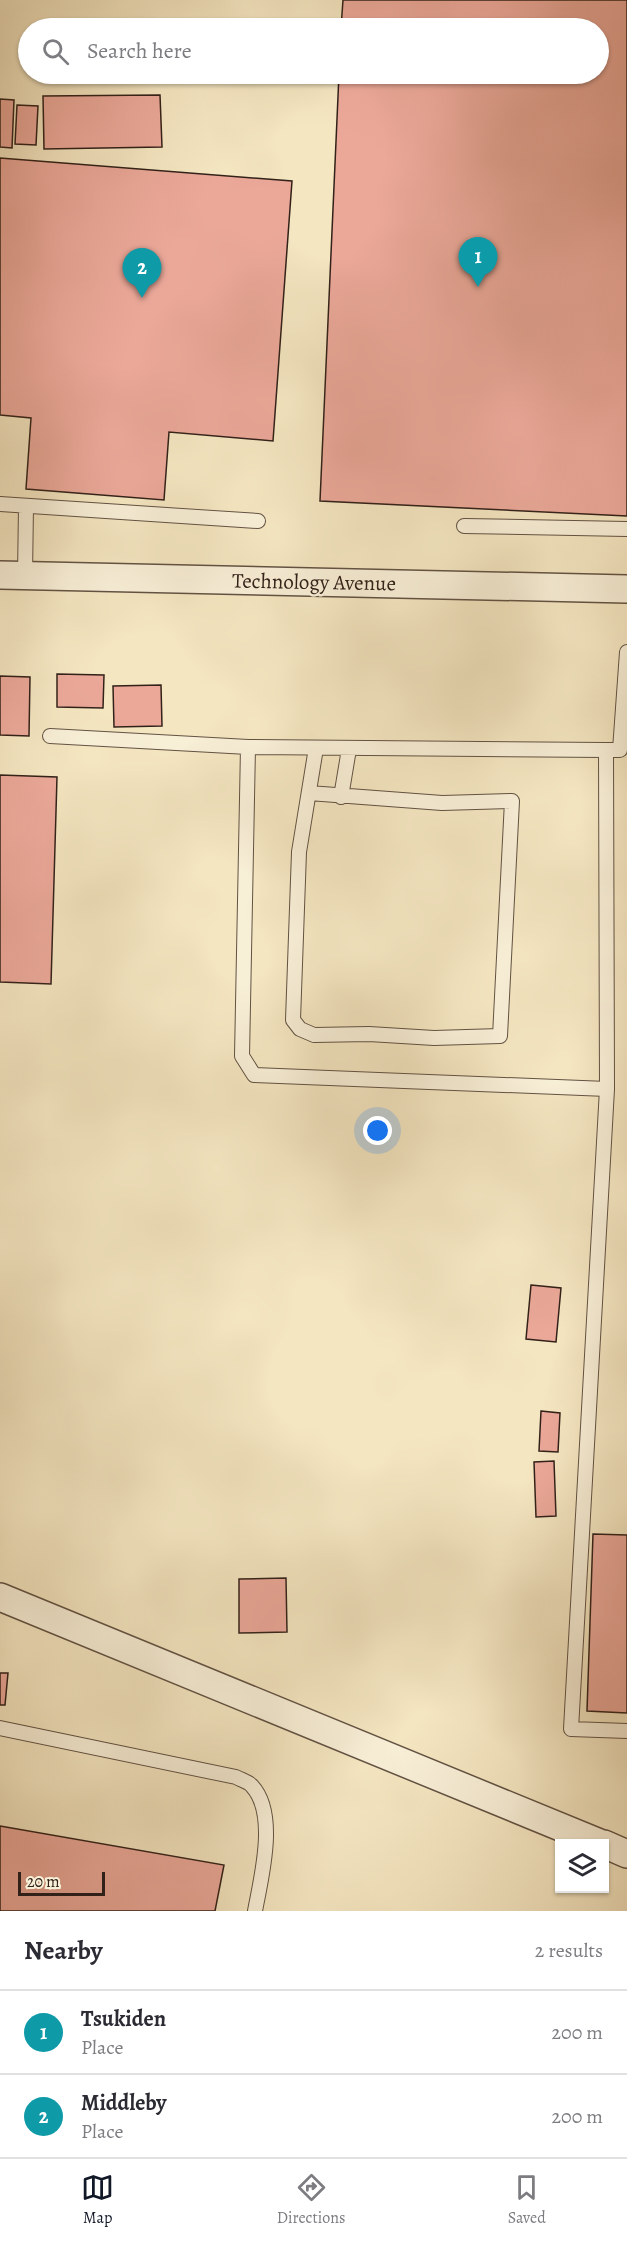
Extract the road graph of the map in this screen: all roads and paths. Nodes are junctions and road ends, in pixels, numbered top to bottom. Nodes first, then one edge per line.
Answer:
1 (0, 504) edge
2 (26, 506) junction
3 (258, 521) dead end
4 (464, 526) dead end
5 (627, 529) edge
6 (12, 575) edge
7 (627, 589) edge
8 (627, 652) edge
9 (50, 736) dead end
10 (248, 747) junction
11 (316, 748) junction
12 (349, 749) junction
13 (617, 750) edge
14 (309, 793) junction
15 (341, 797) junction
16 (607, 1089) junction
17 (0, 1597) edge
18 (0, 1728) edge
19 (627, 1731) edge
20 (591, 1839) edge
21 (609, 1846) edge
22 (627, 1854) edge
23 (255, 1911) edge

1 - 2 lane
2 - 3 lane
2 - 6 lane
4 - 5 lane
6 - 7 street, Technology Avenue
8 - 13 lane
9 - 10 lane
10 - 11 lane
10 - 16 lane
11 - 12 lane
11 - 14 lane
12 - 13 lane
12 - 15 lane
13 - 16 lane
14 - 15 lane
14 - 15 lane
16 - 19 lane
17 - 20 street
18 - 23 lane
21 - 22 street

